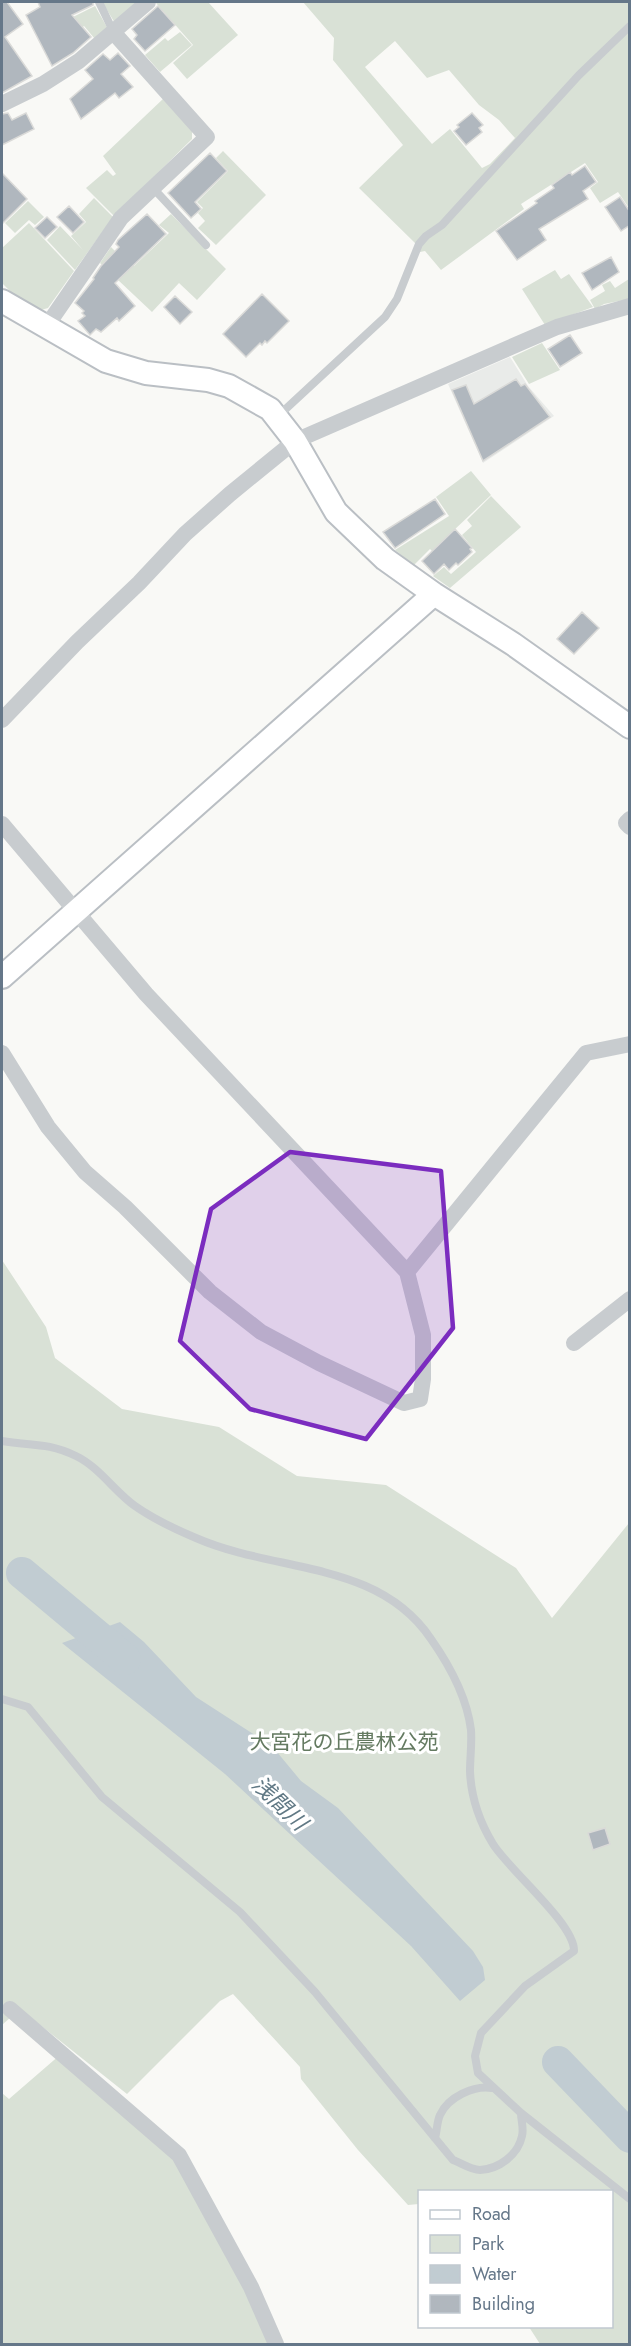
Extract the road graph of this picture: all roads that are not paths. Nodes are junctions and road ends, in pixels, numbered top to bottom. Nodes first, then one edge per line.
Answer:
1 (99, 2) edge
2 (148, 2) edge
3 (630, 26) edge
4 (114, 33) junction
5 (2, 104) edge
6 (153, 188) junction
7 (206, 245) dead end
8 (2, 301) edge
9 (630, 306) edge
10 (46, 327) junction
11 (277, 417) junction
12 (296, 441) junction
13 (434, 594) junction
14 (2, 720) edge
15 (630, 727) edge
16 (630, 819) edge
17 (2, 824) edge
18 (630, 827) edge
19 (75, 912) junction
20 (2, 977) edge
21 (630, 1044) edge
22 (2, 1053) edge
23 (407, 1272) junction
24 (630, 1299) edge
25 (574, 1343) dead end
26 (2, 1441) edge
27 (2, 1699) edge
28 (10, 2009) dead end
29 (494, 2089) junction
30 (521, 2113) junction
31 (435, 2138) junction
32 (630, 2199) edge
33 (276, 2344) edge

1 - 4 lane
2 - 4 street
3 - 11 lane
4 - 5 street
4 - 6 street
6 - 7 lane
6 - 10 street
8 - 10 street
9 - 12 street
10 - 11 street
11 - 12 street
12 - 13 street
12 - 14 street
13 - 15 street
13 - 19 street
16 - 18 street
17 - 19 street
19 - 20 street
19 - 23 street
21 - 23 street
22 - 23 street
24 - 25 street
26 - 29 lane
27 - 31 lane
28 - 33 street
29 - 30 lane
29 - 31 lane
30 - 31 lane
30 - 32 lane

